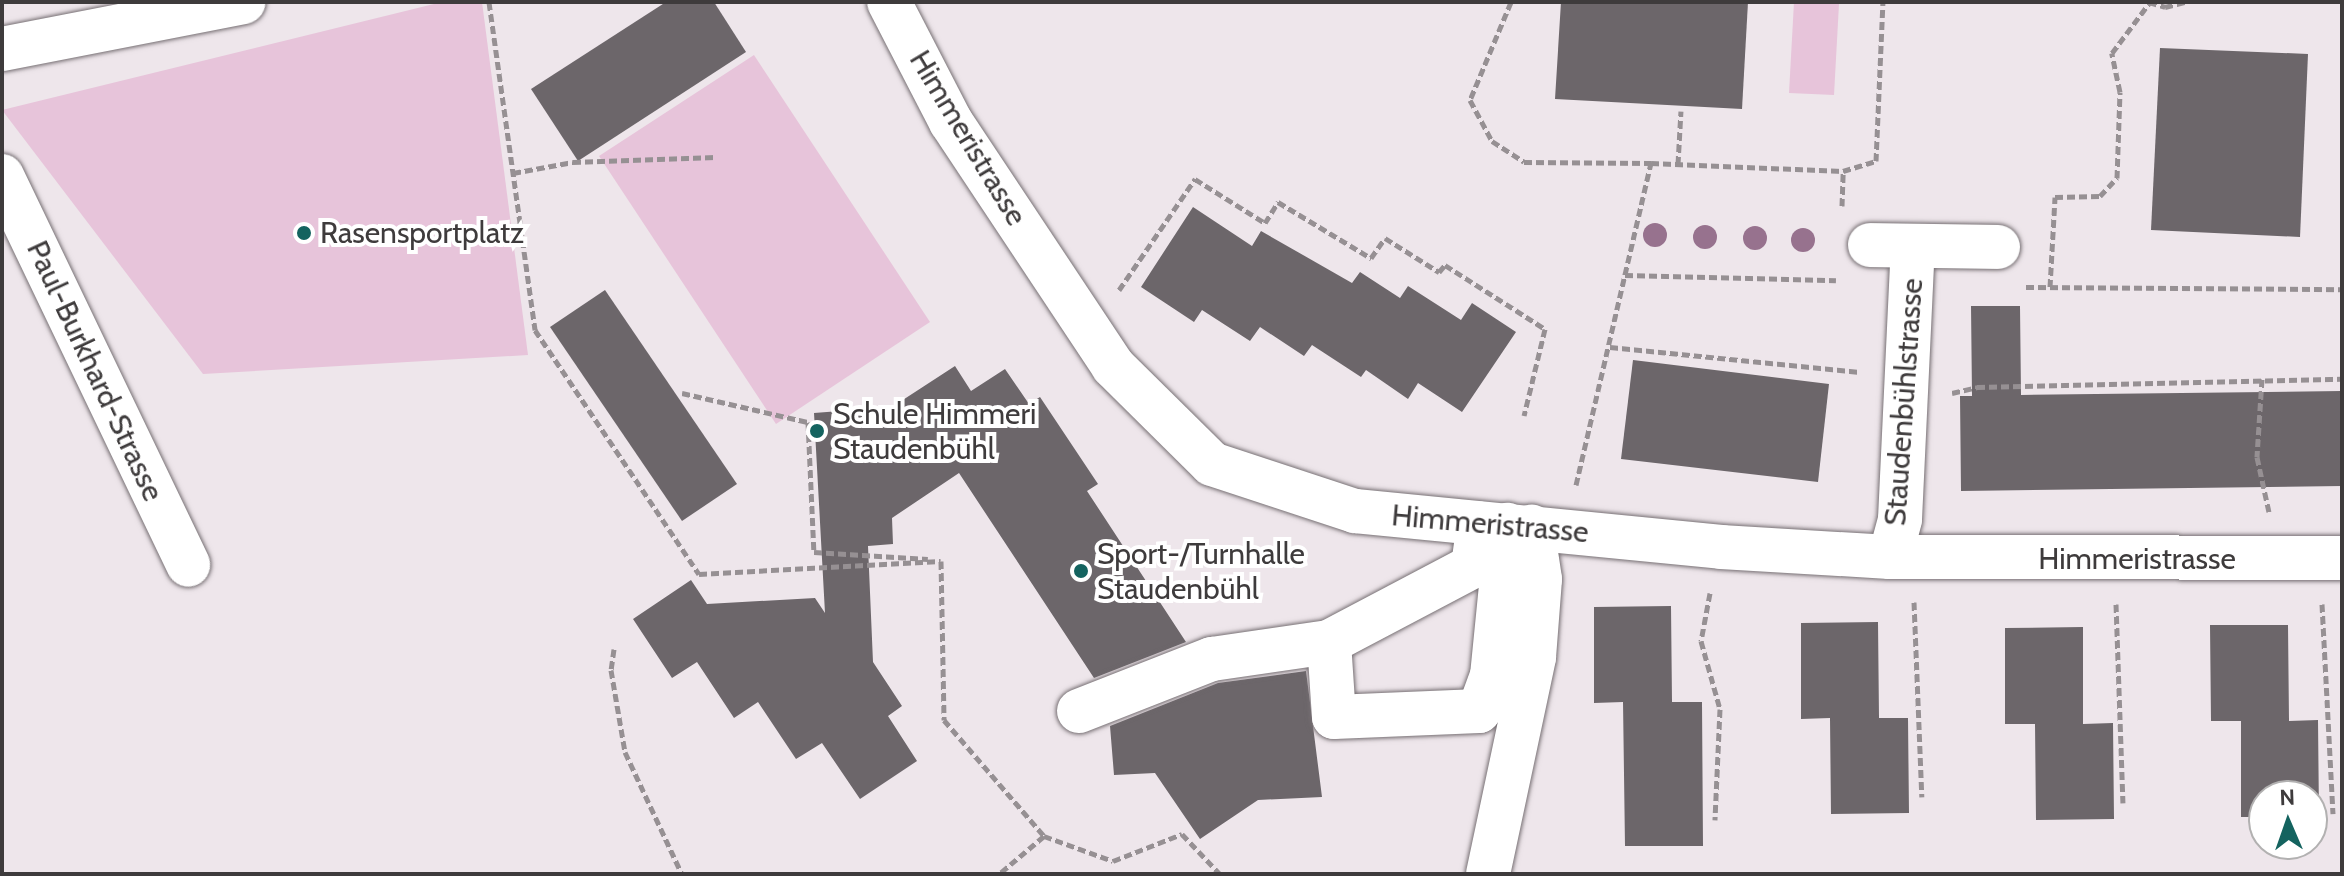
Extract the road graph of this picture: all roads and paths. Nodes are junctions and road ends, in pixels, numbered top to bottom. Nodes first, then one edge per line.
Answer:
1 (243, 2) edge
2 (489, 2) edge
3 (889, 2) edge
4 (1511, 2) edge
5 (1883, 2) edge
6 (2150, 2) edge
7 (2185, 2) edge
8 (2, 49) edge
9 (1681, 111) dead end
10 (716, 157) dead end
11 (1651, 163) junction
12 (1678, 164) junction
13 (513, 173) junction
14 (2, 176) edge
15 (1870, 245) dead end
16 (1913, 246) junction
17 (1998, 247) dead end
18 (1625, 275) junction
19 (1838, 280) dead end
20 (2025, 287) dead end
21 (2050, 287) junction
22 (2342, 289) edge
23 (1114, 297) dead end
24 (1610, 347) junction
25 (1866, 373) dead end
26 (2262, 379) junction
27 (2342, 379) edge
28 (682, 393) dead end
29 (1945, 396) dead end
30 (1524, 416) dead end
31 (1573, 494) dead end
32 (2271, 519) dead end
33 (1506, 525) junction
34 (941, 561) junction
35 (188, 565) dead end
36 (2333, 573) edge
37 (1902, 574) junction
38 (1714, 577) dead end
39 (2116, 592) dead end
40 (1329, 642) junction
41 (614, 649) dead end
42 (1079, 711) dead end
43 (1922, 797) dead end
44 (2123, 803) dead end
45 (2333, 814) dead end
46 (1715, 820) dead end
47 (1044, 836) junction
48 (682, 874) edge
49 (999, 874) edge
50 (1220, 874) edge
51 (1488, 874) edge

1 - 8 street
2 - 13 path
3 - 33 street, Himmeristrasse
4 - 11 path
5 - 12 path
6 - 7 path
6 - 21 path
9 - 12 path
10 - 13 path
11 - 12 path
11 - 18 path
13 - 34 path
14 - 35 street, Paul-Burkhard-Strasse
15 - 16 street, Staudenbühlstrasse
16 - 17 street, Staudenbühlstrasse
16 - 37 street, Staudenbühlstrasse
18 - 19 path
18 - 24 path
20 - 21 path
21 - 22 path
23 - 30 path
24 - 25 path
24 - 31 path
26 - 27 path
26 - 29 path
26 - 32 path
28 - 34 path
33 - 37 street, Himmeristrasse
33 - 40 street
33 - 40 street
33 - 51 street
34 - 47 path
36 - 37 street, Himmeristrasse
36 - 45 path
37 - 43 path
38 - 46 path
39 - 44 path
40 - 42 street
41 - 48 path
47 - 49 path
47 - 50 path

